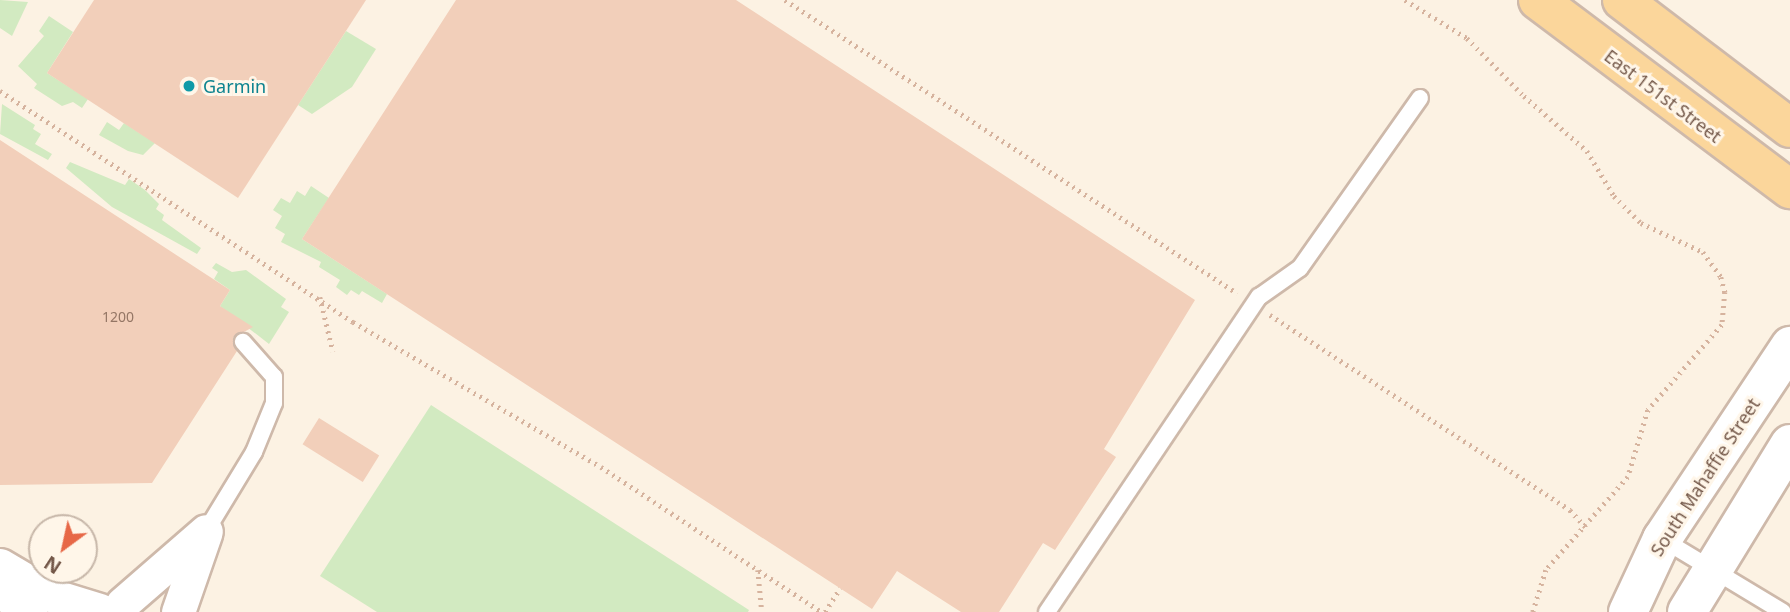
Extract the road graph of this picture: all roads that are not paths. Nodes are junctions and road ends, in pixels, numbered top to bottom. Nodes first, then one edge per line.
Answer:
1 (1538, 0) edge
2 (1622, 0) edge
3 (1420, 98) dead end
4 (1790, 128) edge
5 (1790, 189) edge
6 (243, 342) dead end
7 (1790, 346) edge
8 (1790, 444) edge
9 (205, 531) junction
10 (1662, 539) junction
11 (0, 565) edge
12 (1712, 566) junction
13 (0, 591) edge
14 (118, 610) edge
15 (30, 612) edge
16 (178, 612) edge
17 (1047, 612) edge
18 (1628, 612) edge
19 (1687, 612) edge
20 (1783, 612) edge

1 - 5 main road, East 151st Street
2 - 4 main road
3 - 17 lane
6 - 9 lane
7 - 10 street, South Mahaffie Street
8 - 12 street
9 - 14 street
9 - 16 street
10 - 12 lane
10 - 18 street, South Mahaffie Street
11 - 14 street
12 - 19 street
12 - 20 lane
13 - 15 street

